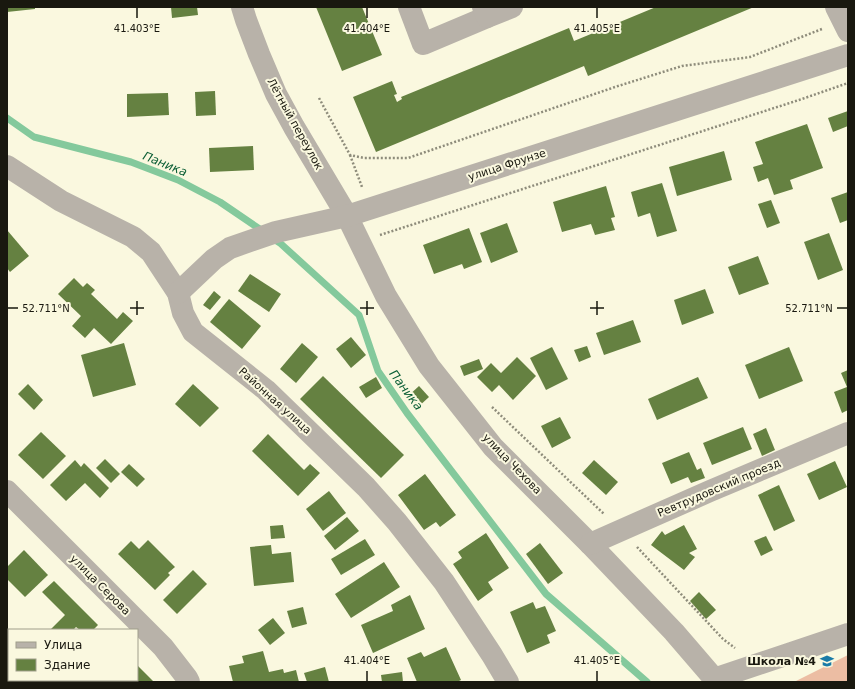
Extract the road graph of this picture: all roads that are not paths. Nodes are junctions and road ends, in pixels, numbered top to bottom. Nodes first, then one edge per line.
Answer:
1 (242, 7) edge
2 (409, 7) edge
3 (512, 7) edge
4 (485, 12) edge
5 (848, 55) edge
6 (7, 166) edge
7 (356, 213) junction
8 (178, 293) junction
9 (848, 433) edge
10 (7, 491) edge
11 (590, 544) junction
12 (138, 627) edge
13 (848, 634) edge
14 (716, 681) edge
15 (189, 682) edge
16 (508, 682) edge

1 - 7 street, Лётный переулок
2 - 4 street
3 - 4 street
5 - 7 street, улица Фрунзе
6 - 8 street, Районная улица
7 - 8 street, улица Фрунзе
7 - 11 street, улица Чехова
8 - 16 street, Районная улица
9 - 11 street, Ревтрудовский проезд
10 - 12 street, улица Серова
11 - 14 street, улица Чехова
12 - 15 street, улица Серова
13 - 14 street

